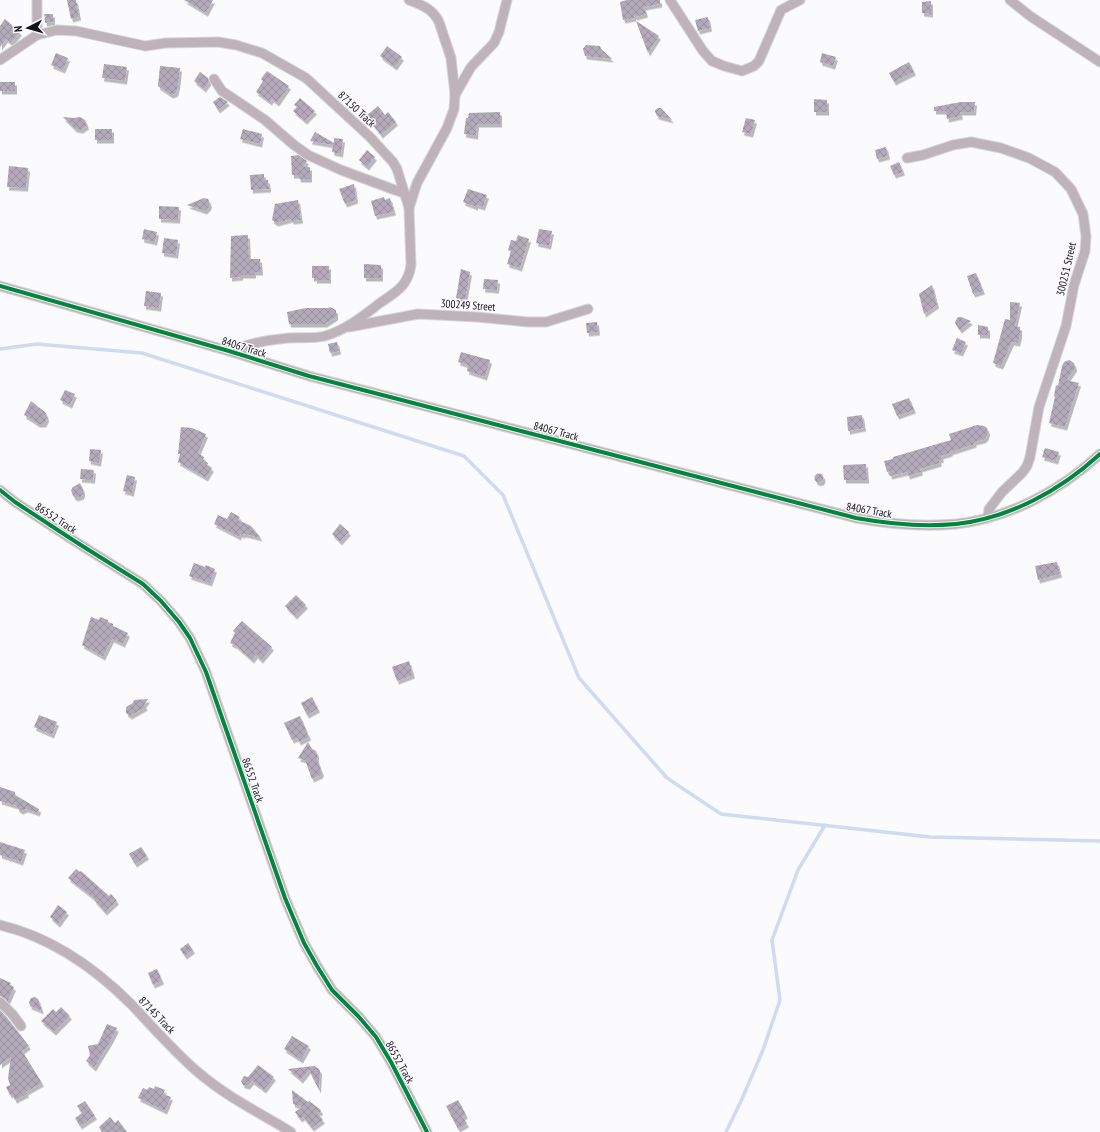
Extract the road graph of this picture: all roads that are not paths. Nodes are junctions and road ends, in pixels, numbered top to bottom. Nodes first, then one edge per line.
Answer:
1 (36, 0) edge
2 (409, 0) edge
3 (507, 0) edge
4 (670, 0) edge
5 (800, 0) edge
6 (1010, 0) edge
7 (37, 35) junction
8 (1, 57) edge
9 (1100, 62) edge
10 (214, 79) dead end
11 (455, 95) junction
12 (907, 158) dead end
13 (404, 192) junction
14 (409, 208) junction
15 (0, 286) edge
16 (588, 308) dead end
17 (346, 328) junction
18 (229, 351) junction
19 (1100, 454) edge
20 (0, 490) edge
21 (988, 516) junction
22 (0, 925) edge
23 (0, 1002) edge
24 (20, 1026) dead end
25 (291, 1132) edge
26 (427, 1132) edge

1 - 7 street
2 - 11 street
3 - 11 street
4 - 5 street
6 - 9 street
7 - 8 street, 87150 Track
7 - 13 street, 87150 Track
10 - 13 street
11 - 14 street
12 - 21 street, 300251 Street
13 - 14 street, 87150 Track
14 - 17 street, 87150 Track
15 - 18 street, 84067 Track
16 - 17 street, 300249 Street
17 - 18 street, 87150 Track
18 - 21 street, 84067 Track
19 - 21 street, 84067 Track
20 - 26 street, 86552 Track
22 - 25 street, 87145 Track
23 - 24 street

